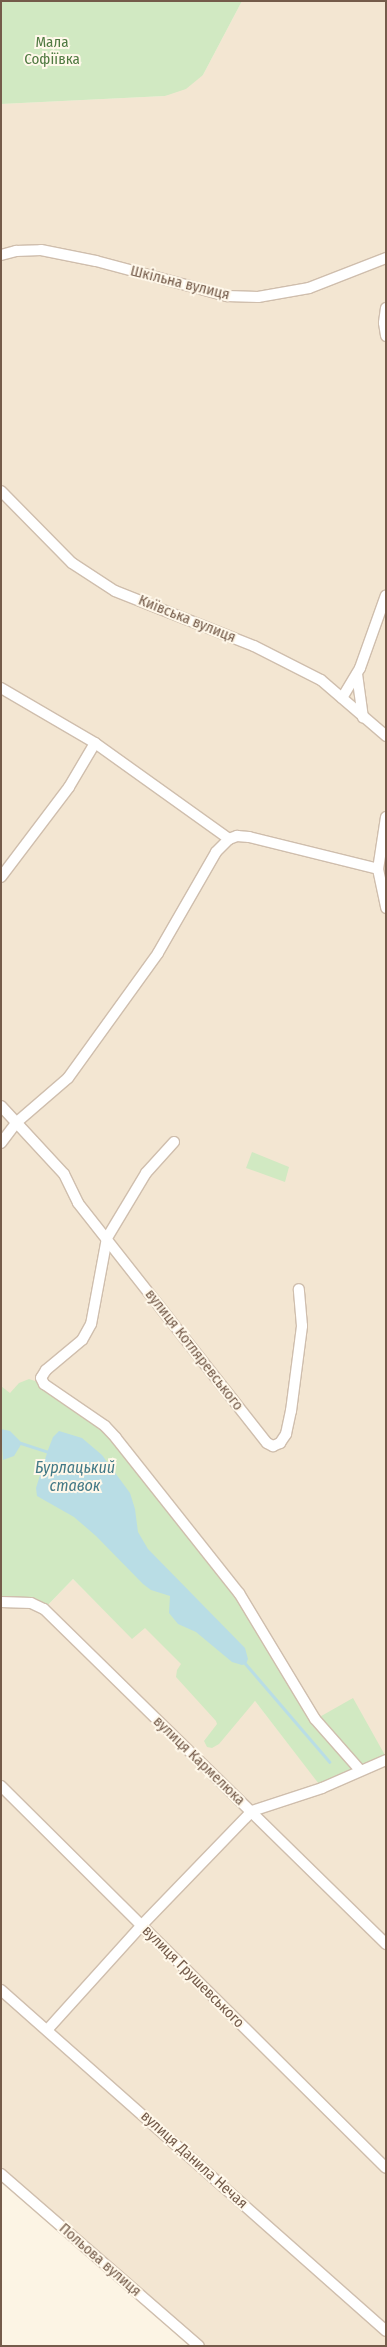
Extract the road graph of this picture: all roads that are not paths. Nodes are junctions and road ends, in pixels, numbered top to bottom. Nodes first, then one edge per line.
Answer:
1 (1, 255) edge
2 (386, 258) edge
3 (386, 308) edge
4 (386, 336) edge
5 (1, 490) edge
6 (386, 595) edge
7 (357, 673) junction
8 (1, 688) edge
9 (342, 698) junction
10 (363, 718) junction
11 (385, 738) edge
12 (95, 743) junction
13 (386, 817) edge
14 (229, 839) junction
15 (378, 869) junction
16 (1, 877) edge
17 (386, 908) edge
18 (1, 1106) edge
19 (17, 1122) junction
20 (174, 1142) dead end
21 (1, 1143) edge
22 (107, 1238) junction
23 (299, 1289) dead end
24 (1, 1602) edge
25 (386, 1760) edge
26 (360, 1770) junction
27 (1, 1786) edge
28 (252, 1811) junction
29 (141, 1926) junction
30 (386, 1944) edge
31 (1, 1990) edge
32 (48, 2030) junction
33 (386, 2168) edge
34 (1, 2174) edge
35 (386, 2331) edge
36 (199, 2346) edge

1 - 2 street, Шкільна вулиця
3 - 4 street
5 - 9 street, Київська вулиця
6 - 7 street
7 - 9 street
7 - 10 street
8 - 12 street
9 - 10 street, Київська вулиця
10 - 11 street, Київська вулиця
12 - 14 street
12 - 16 street
13 - 15 street
14 - 15 street
14 - 19 street
15 - 17 street
18 - 19 street, вулиця Котляревського
19 - 21 street
19 - 22 street, вулиця Котляревського
20 - 22 street
22 - 23 street, вулиця Котляревського
22 - 26 street
24 - 28 street, вулиця Кармелюка
25 - 26 street
26 - 28 street
27 - 29 street, вулиця Грушевського
28 - 29 street
28 - 30 street, вулиця Кармелюка
29 - 32 street
29 - 33 street, вулиця Грушевського
31 - 32 street, вулиця Данила Нечая
32 - 35 street, вулиця Данила Нечая
34 - 36 street, Польова вулиця

